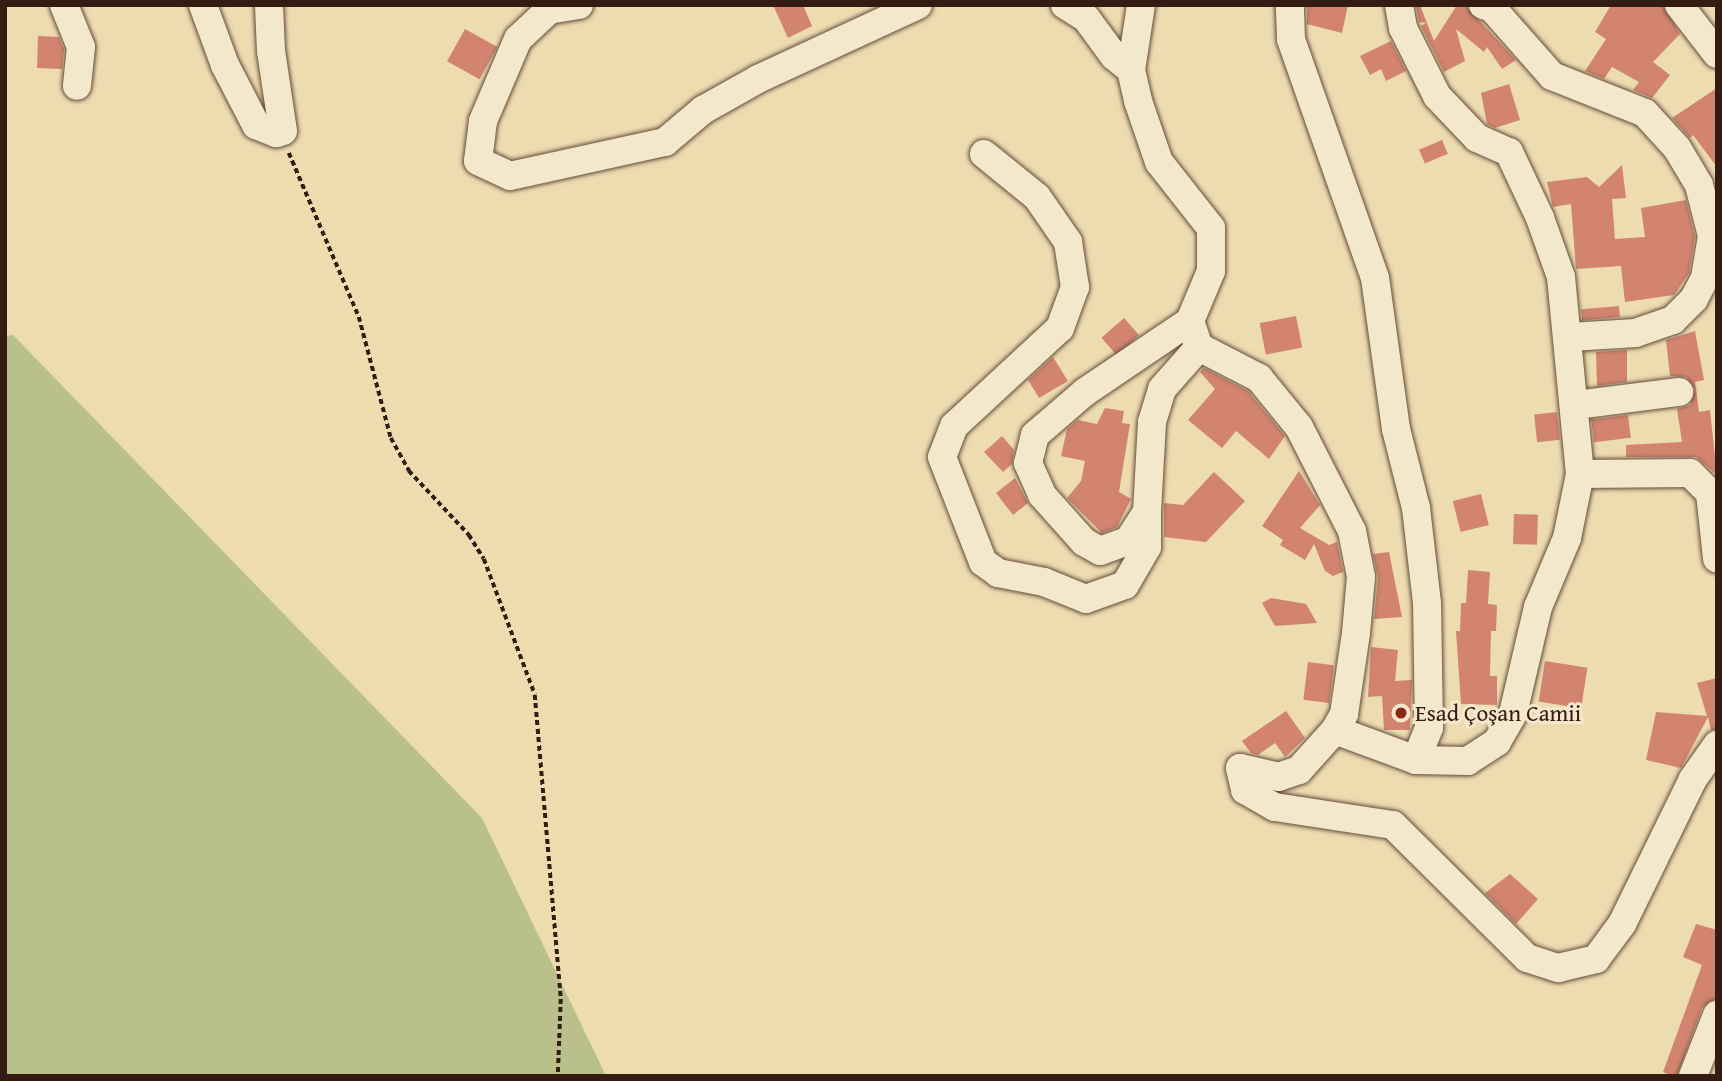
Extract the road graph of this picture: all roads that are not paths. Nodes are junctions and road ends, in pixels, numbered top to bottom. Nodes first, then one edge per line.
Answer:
1 (64, 5) edge
2 (203, 5) edge
3 (269, 5) edge
4 (579, 5) edge
5 (918, 5) edge
6 (1065, 5) edge
7 (1141, 5) edge
8 (1290, 5) edge
9 (1399, 5) edge
10 (1483, 5) edge
11 (1679, 5) edge
12 (1717, 54) edge
13 (1131, 69) junction
14 (77, 86) dead end
15 (984, 155) dead end
16 (1194, 334) junction
17 (1570, 337) junction
18 (1679, 392) dead end
19 (1576, 405) junction
20 (1580, 474) junction
21 (1147, 512) junction
22 (1717, 559) edge
23 (1335, 730) junction
24 (1717, 745) edge
25 (1416, 760) junction
26 (1717, 1015) edge
27 (1693, 1076) edge

1 - 14 street
2 - 3 street
4 - 5 street
6 - 13 street
7 - 13 street
8 - 25 street
9 - 17 street
10 - 17 street
11 - 12 street
13 - 16 street
15 - 21 street
16 - 21 street
16 - 21 street
16 - 23 street
17 - 19 street
18 - 19 street
19 - 20 street
20 - 22 street
20 - 25 street
23 - 24 street
23 - 25 street
26 - 27 street

